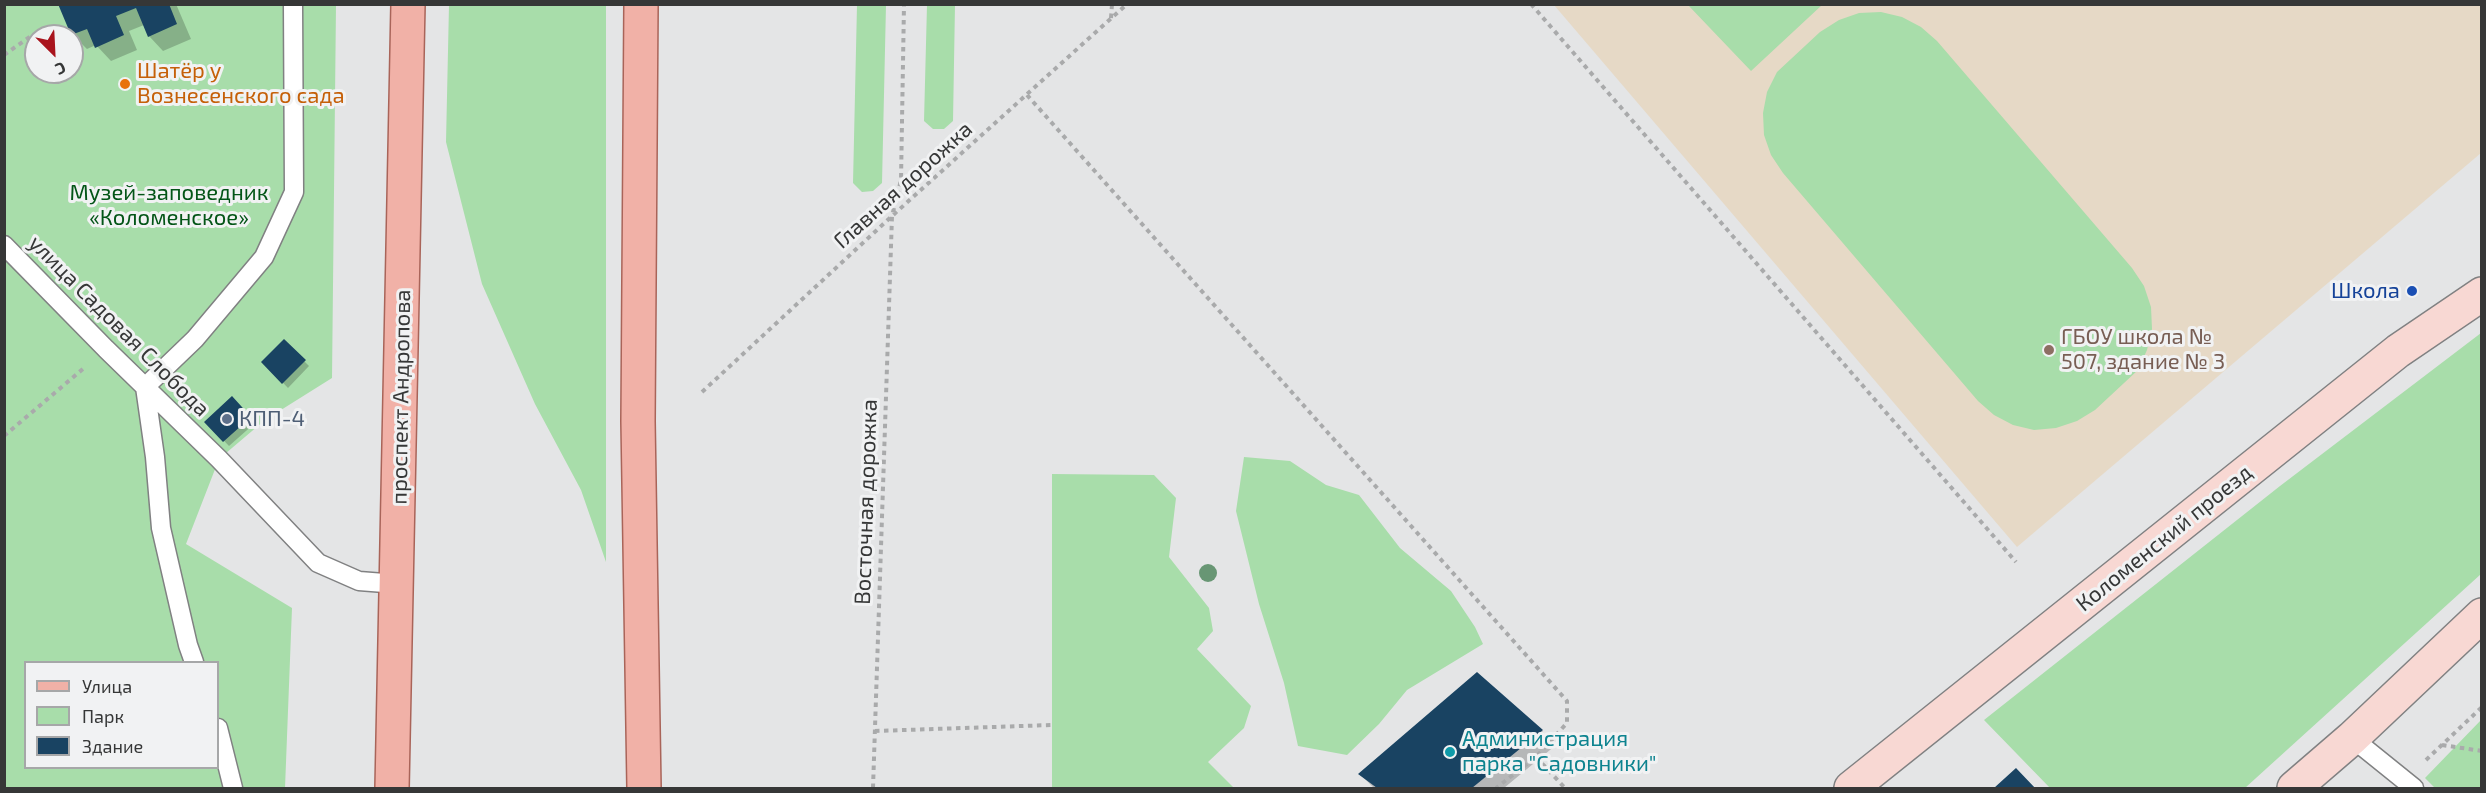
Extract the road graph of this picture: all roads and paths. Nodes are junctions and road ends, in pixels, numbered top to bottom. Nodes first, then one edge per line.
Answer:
1 (293, 4) edge
2 (408, 4) edge
3 (641, 4) edge
4 (904, 4) edge
5 (1112, 4) edge
6 (1127, 4) edge
7 (1531, 4) edge
8 (1111, 19) junction
9 (24, 41) edge
10 (4, 55) edge
11 (1027, 95) junction
12 (892, 216) junction
13 (4, 245) edge
14 (2481, 294) edge
15 (106, 349) junction
16 (145, 387) junction
17 (702, 392) dead end
18 (4, 436) edge
19 (2016, 562) dead end
20 (396, 584) junction
21 (2481, 615) edge
22 (193, 661) edge
23 (2481, 707) edge
24 (1052, 725) dead end
25 (875, 731) junction
26 (219, 732) edge
27 (2352, 738) junction
28 (2442, 745) junction
29 (2481, 751) edge
30 (1536, 757) junction
31 (2409, 784) edge
32 (233, 789) edge
33 (392, 789) edge
34 (644, 789) edge
35 (873, 789) edge
36 (1496, 789) edge
37 (1564, 789) edge
38 (1851, 789) edge
39 (2294, 789) edge

1 - 16 lane
2 - 20 main road, проспект Андропова
3 - 34 main road
4 - 12 path, Восточная дорожка
5 - 8 path
6 - 8 path, Главная дорожка
7 - 19 path
8 - 11 path, Главная дорожка
9 - 10 path
11 - 12 path, Главная дорожка
11 - 30 path
12 - 17 path, Главная дорожка
12 - 25 path, Восточная дорожка
13 - 15 lane, улица Садовая Слобода
14 - 38 main road, Коломенский проезд
15 - 16 lane, улица Садовая Слобода
15 - 18 path
16 - 20 lane, улица Садовая Слобода
16 - 22 lane
20 - 33 main road, проспект Андропова
21 - 27 main road
23 - 28 path
24 - 25 path
25 - 35 path, Восточная дорожка
26 - 32 lane
27 - 31 lane
27 - 39 main road
28 - 29 path
28 - 31 path
30 - 36 path
30 - 37 path

